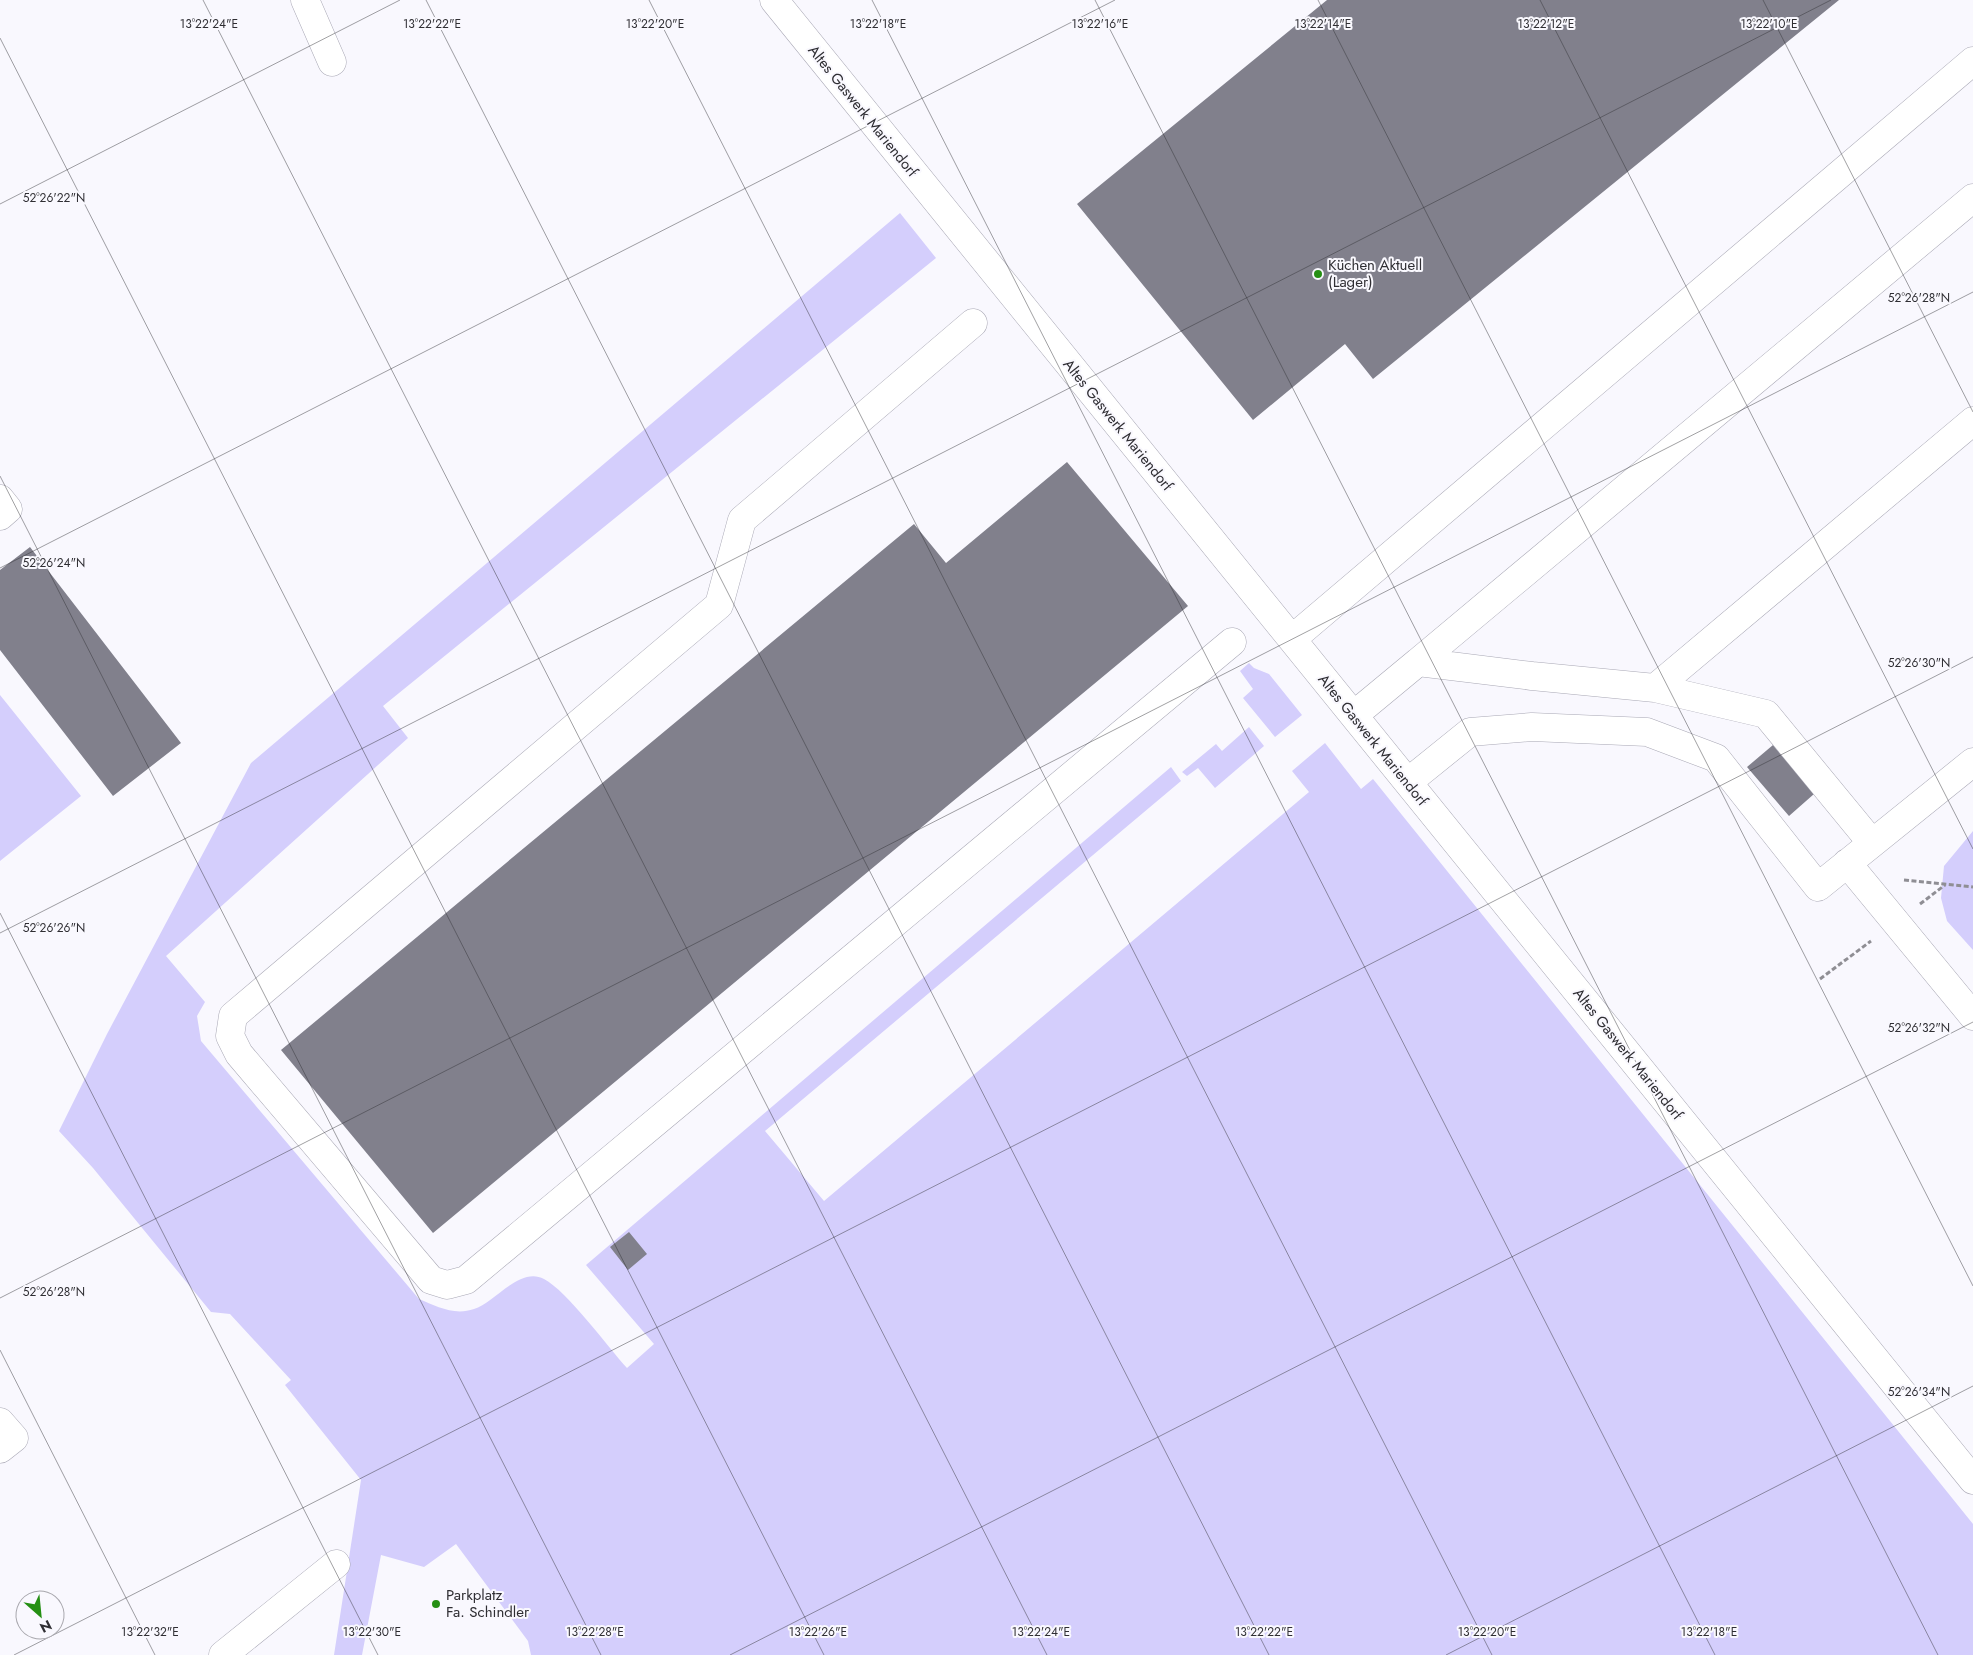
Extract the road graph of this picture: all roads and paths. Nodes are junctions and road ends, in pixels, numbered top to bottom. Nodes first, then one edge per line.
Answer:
1 (305, 0) edge
2 (774, 0) edge
3 (1973, 61) edge
4 (332, 62) dead end
5 (1973, 198) edge
6 (973, 323) dead end
7 (1973, 421) edge
8 (1292, 639) junction
9 (1232, 642) dead end
10 (1418, 662) junction
11 (1655, 688) junction
12 (1354, 715) junction
13 (1973, 762) edge
14 (1408, 782) junction
15 (1872, 843) junction
16 (1847, 863) junction
17 (1973, 1016) edge
18 (0, 1422) edge
19 (0, 1449) edge
20 (1973, 1480) edge
21 (336, 1564) dead end
22 (223, 1655) edge

1 - 4 street
2 - 8 street, Altes Gaswerk Mariendorf
3 - 8 street
5 - 10 street
6 - 9 street
7 - 11 street
8 - 12 street, Altes Gaswerk Mariendorf
10 - 11 street
10 - 12 street
11 - 15 street
12 - 14 street, Altes Gaswerk Mariendorf
13 - 15 street
14 - 16 street
14 - 20 street, Altes Gaswerk Mariendorf
15 - 16 street
16 - 17 street
18 - 19 street
21 - 22 street

